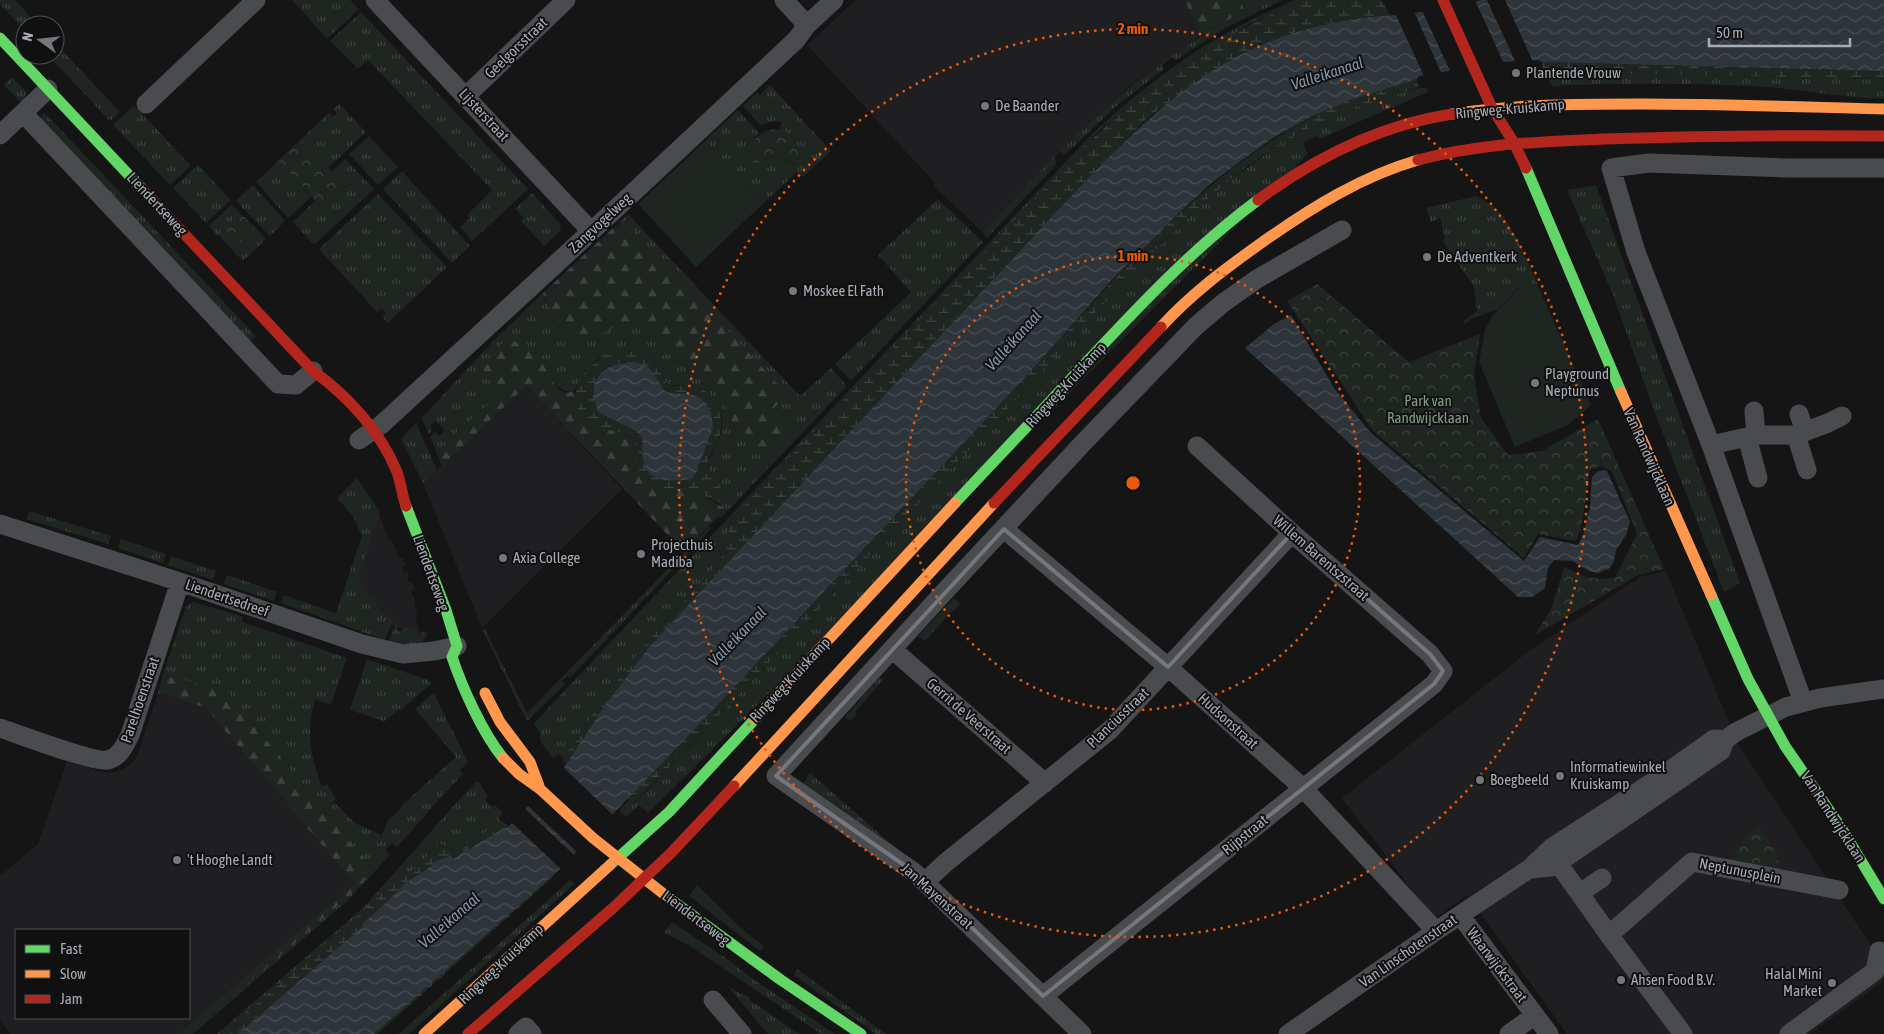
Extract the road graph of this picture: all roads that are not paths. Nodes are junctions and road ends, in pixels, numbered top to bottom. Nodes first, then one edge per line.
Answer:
1 (256, 0) edge
2 (375, 0) edge
3 (566, 0) edge
4 (784, 0) edge
5 (834, 0) edge
6 (1444, 3) edge
7 (807, 25) junction
8 (0, 38) edge
9 (48, 89) junction
10 (466, 96) junction
11 (146, 104) dead end
12 (1492, 108) junction
13 (1884, 109) edge
14 (23, 113) junction
15 (0, 135) edge
16 (1884, 136) edge
17 (1514, 143) junction
18 (1884, 168) edge
19 (1342, 230) dead end
20 (591, 231) junction
21 (313, 371) junction
22 (325, 396) dead end
23 (1754, 411) dead end
24 (1842, 416) dead end
25 (1800, 427) junction
26 (1751, 436) junction
27 (363, 437) junction
28 (1711, 445) junction
29 (1196, 446) dead end
30 (1807, 470) dead end
31 (1758, 478) dead end
32 (387, 480) dead end
33 (404, 500) junction
34 (0, 524) edge
35 (1004, 529) junction
36 (1292, 533) junction
37 (180, 582) junction
38 (462, 649) junction
39 (892, 649) junction
40 (1168, 667) junction
41 (1443, 671) joint
42 (481, 683) dead end
43 (1882, 694) edge
44 (1803, 702) junction
45 (1768, 715) junction
46 (0, 728) edge
47 (1046, 783) junction
48 (1303, 788) junction
49 (540, 789) junction
50 (1555, 855) junction
51 (618, 858) junction
52 (644, 878) junction
53 (1602, 878) dead end
54 (925, 882) junction
55 (1839, 890) dead end
56 (1580, 893) junction
57 (1884, 900) edge
58 (1460, 915) junction
59 (1436, 931) junction
60 (1609, 935) junction
61 (1879, 951) dead end
62 (1043, 996) junction
63 (713, 1000) dead end
64 (1534, 1015) junction
65 (424, 1034) edge
66 (468, 1034) edge
67 (742, 1034) edge
68 (861, 1034) edge
69 (1082, 1034) edge
70 (1288, 1034) edge
71 (1509, 1034) edge
72 (1549, 1034) edge
73 (1683, 1034) edge
74 (1789, 1034) edge

1 - 11 street
2 - 10 street, Lijsterstraat
3 - 10 street, Geelgorsstraat
4 - 7 street
5 - 7 street, Zangvogelweg
6 - 12 main road, Van Randwijcklaan
7 - 20 street, Zangvogelweg
8 - 9 main road, Liendertseweg
9 - 14 street
9 - 21 main road, Liendertseweg
10 - 20 street, Lijsterstraat
12 - 13 main road, Ringweg-Kruiskamp
12 - 17 main road, Van Randwijcklaan
12 - 51 main road, Ringweg-Kruiskamp
14 - 15 street
14 - 21 street
16 - 17 main road, Ringweg-Kruiskamp
17 - 45 main road, Van Randwijcklaan
17 - 52 main road, Ringweg-Kruiskamp
18 - 28 street
19 - 35 street
20 - 27 street, Zangvogelweg
21 - 22 main road, Liendertseweg
21 - 27 main road, Liendertseweg
23 - 26 street
24 - 25 street
25 - 26 street
25 - 30 street
26 - 28 street
26 - 31 street
27 - 33 main road, Liendertseweg
28 - 44 street
29 - 36 street, Willem Barentszstraat
32 - 33 main road, Liendertseweg
33 - 38 main road, Liendertseweg
34 - 37 street, Liendertsedreef
35 - 39 street
35 - 40 street, Hudsonstraat
36 - 40 street, Planciusstraat
36 - 41 street, Willem Barentszstraat
37 - 38 street, Liendertsedreef
37 - 46 street, Parelhoenstraat
38 - 49 main road, Liendertseweg
39 - 47 street, Gerrit de Veerstraat
39 - 54 street, Jan Mayenstraat
40 - 47 street, Planciusstraat
40 - 48 street, Hudsonstraat
41 - 48 street, Rijpstraat
42 - 49 main road, Liendertseweg
43 - 44 street
44 - 45 street
45 - 50 street
45 - 57 main road, Van Randwijcklaan
47 - 54 street, Planciusstraat
48 - 59 street, Hudsonstraat
48 - 62 street, Rijpstraat
49 - 51 main road, Liendertseweg
50 - 56 street
50 - 58 street, Van Linschotenstraat
51 - 52 main road, Liendertseweg
51 - 65 main road, Ringweg-Kruiskamp
52 - 66 main road, Ringweg-Kruiskamp
52 - 68 main road, Liendertseweg
53 - 56 street
54 - 62 street, Jan Mayenstraat
55 - 60 street, Neptunusplein
56 - 60 street
58 - 59 street, Van Linschotenstraat
58 - 64 street, Waarwijckstraat
59 - 70 street, Van Linschotenstraat
60 - 73 street
61 - 74 street
62 - 69 street, Jan Mayenstraat
63 - 67 street
64 - 71 street, Waarwijckstraat
64 - 72 street, Waarwijckstraat

